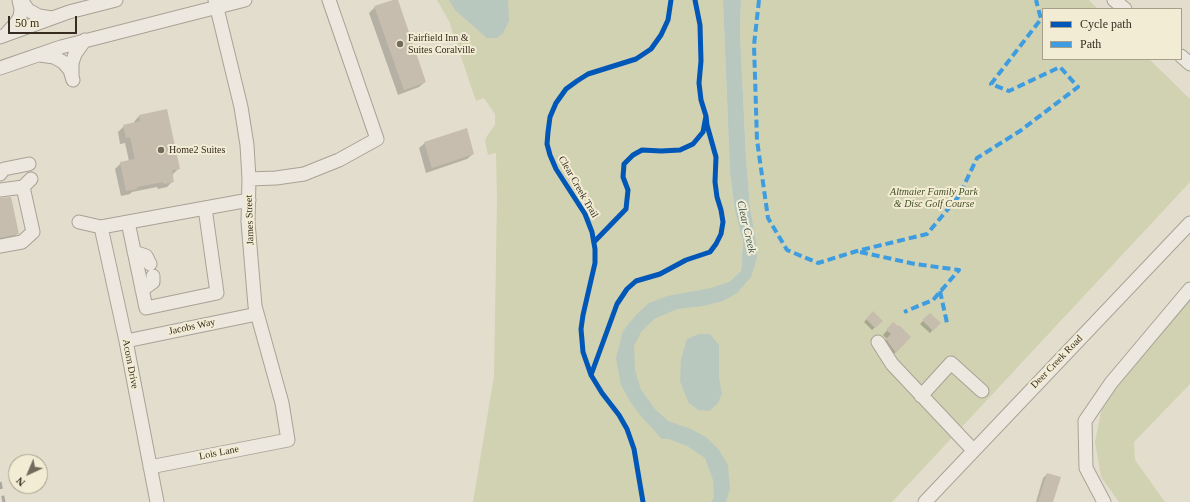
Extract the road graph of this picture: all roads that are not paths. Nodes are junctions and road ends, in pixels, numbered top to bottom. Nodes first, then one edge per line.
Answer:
1 (20, 0) edge
2 (116, 0) edge
3 (245, 0) edge
4 (329, 0) edge
5 (1114, 0) edge
6 (216, 4) edge
7 (1124, 8) edge
8 (52, 18) junction
9 (2, 36) edge
10 (85, 40) junction
11 (36, 55) junction
12 (1182, 57) edge
13 (1190, 64) edge
14 (0, 68) edge
15 (29, 164) dead end
16 (2, 172) edge
17 (249, 179) junction
18 (0, 190) edge
19 (249, 200) junction
20 (205, 208) junction
21 (79, 222) dead end
22 (128, 222) junction
23 (1190, 223) edge
24 (101, 227) junction
25 (0, 246) edge
26 (134, 252) junction
27 (1190, 289) edge
28 (142, 290) junction
29 (257, 314) junction
30 (126, 341) junction
31 (878, 342) dead end
32 (982, 391) dead end
33 (921, 396) junction
34 (288, 440) joint
35 (973, 450) junction
36 (150, 467) junction
37 (157, 502) edge
38 (925, 502) edge
39 (1104, 502) edge

1 - 8 street
1 - 9 street
2 - 8 street
3 - 6 street
4 - 17 street
5 - 7 street
6 - 10 street
6 - 17 street, James Street
8 - 9 street
10 - 11 street
10 - 11 street
11 - 14 street
12 - 13 street
15 - 16 street
17 - 19 street, James Street
18 - 25 street
19 - 20 street
19 - 29 street, James Street
20 - 22 street
20 - 28 street
21 - 24 street
22 - 24 street
22 - 26 street
23 - 35 street, Deer Creek Road
24 - 30 street, Acorn Drive
26 - 28 street
26 - 28 street
27 - 39 street
29 - 30 street, Jacobs Way
29 - 34 street, James Street
30 - 36 street, Acorn Drive
31 - 33 street
32 - 33 street
33 - 35 street
34 - 36 street, Lois Lane
35 - 38 street, Deer Creek Road
36 - 37 street, Acorn Drive

